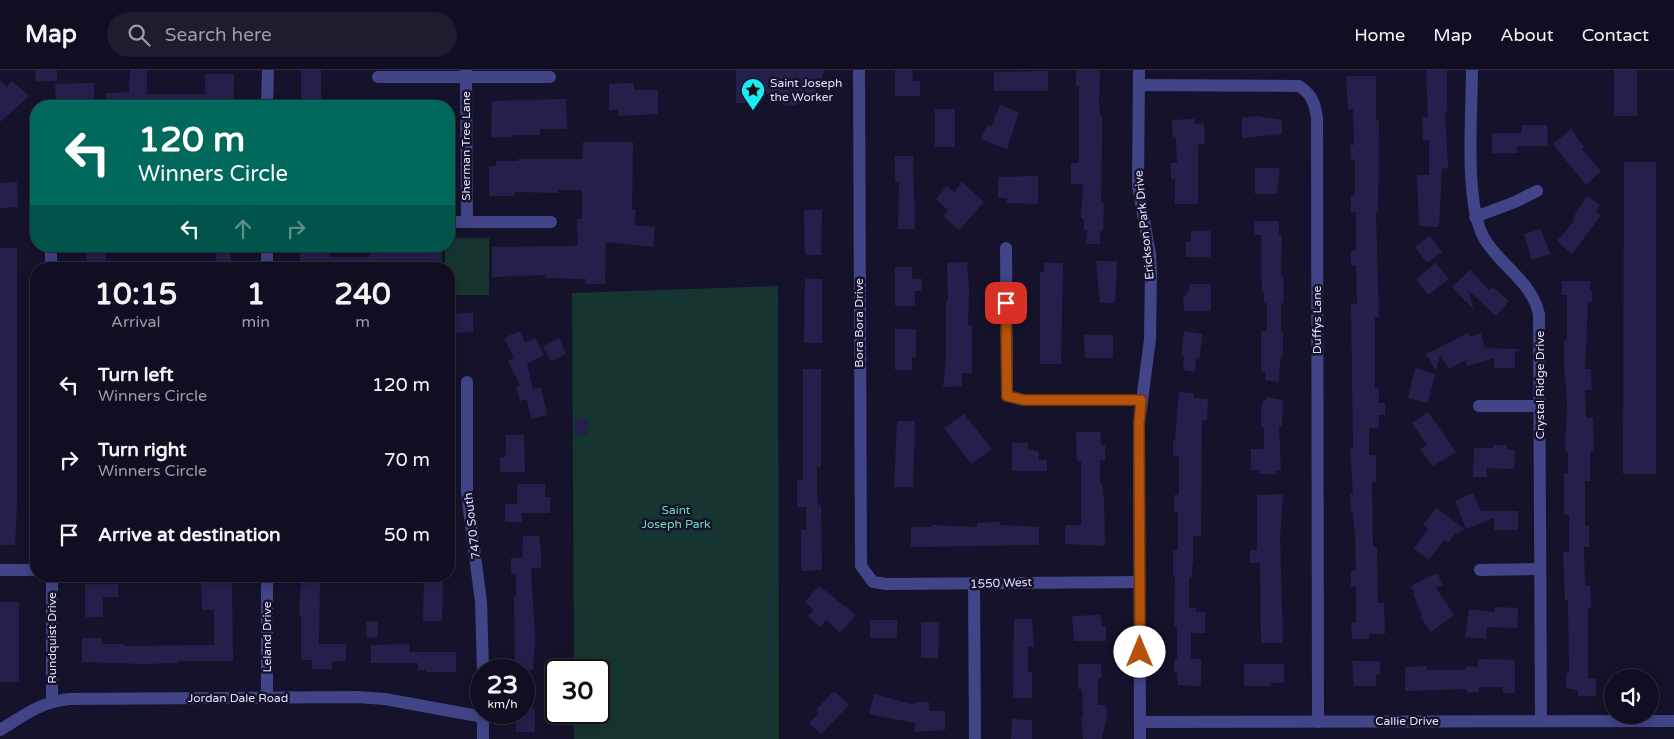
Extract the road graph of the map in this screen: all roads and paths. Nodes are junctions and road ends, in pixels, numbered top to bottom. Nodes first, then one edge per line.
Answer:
1 (268, 70) edge
2 (859, 70) edge
3 (1139, 70) edge
4 (1472, 70) edge
5 (466, 73) edge
6 (378, 76) dead end
7 (550, 77) dead end
8 (1139, 85) junction
9 (268, 100) edge
10 (1537, 191) dead end
11 (1476, 217) junction
12 (455, 222) edge
13 (467, 222) junction
14 (551, 222) dead end
15 (1006, 248) dead end
16 (467, 382) dead end
17 (1141, 400) junction
18 (1479, 406) dead end
19 (1540, 406) junction
20 (1540, 569) junction
21 (0, 570) edge
22 (30, 570) edge
23 (1480, 570) dead end
24 (865, 574) joint
25 (52, 582) edge
26 (267, 582) edge
27 (1140, 582) junction
28 (974, 584) junction
29 (483, 659) edge
30 (267, 697) junction
31 (52, 700) junction
32 (470, 712) edge
33 (1541, 721) junction
34 (1674, 721) edge
35 (1140, 722) junction
36 (1318, 722) junction
37 (483, 724) edge
38 (0, 730) edge
39 (483, 739) edge
40 (975, 739) edge
41 (1140, 739) edge

1 - 9 street
2 - 24 street, Bora Bora Drive
3 - 8 street, Erickson Park Drive
4 - 11 street, Crystal Ridge Drive
5 - 6 street
5 - 7 street
5 - 13 street, Sherman Tree Lane
8 - 17 street, Erickson Park Drive
8 - 36 street, Duffys Lane
10 - 11 street
11 - 19 street, Crystal Ridge Drive
12 - 13 street
13 - 14 street
15 - 17 street
16 - 29 street, 7470 South
17 - 27 street, Erickson Park Drive
18 - 19 street
19 - 20 street, Crystal Ridge Drive
20 - 23 street
20 - 33 street, Crystal Ridge Drive
21 - 22 street
24 - 28 street, 1550 West
25 - 31 street, Rundquist Drive
26 - 30 street, Leland Drive
27 - 28 street, 1550 West
27 - 35 street, Erickson Park Drive
28 - 40 street
30 - 31 street, Jordan Dale Road
30 - 32 street, Jordan Dale Road
31 - 38 street, Jordan Dale Road
33 - 34 street, Callie Drive
33 - 36 street, Callie Drive
35 - 36 street, Callie Drive
35 - 41 street, Erickson Park Drive
37 - 39 street

